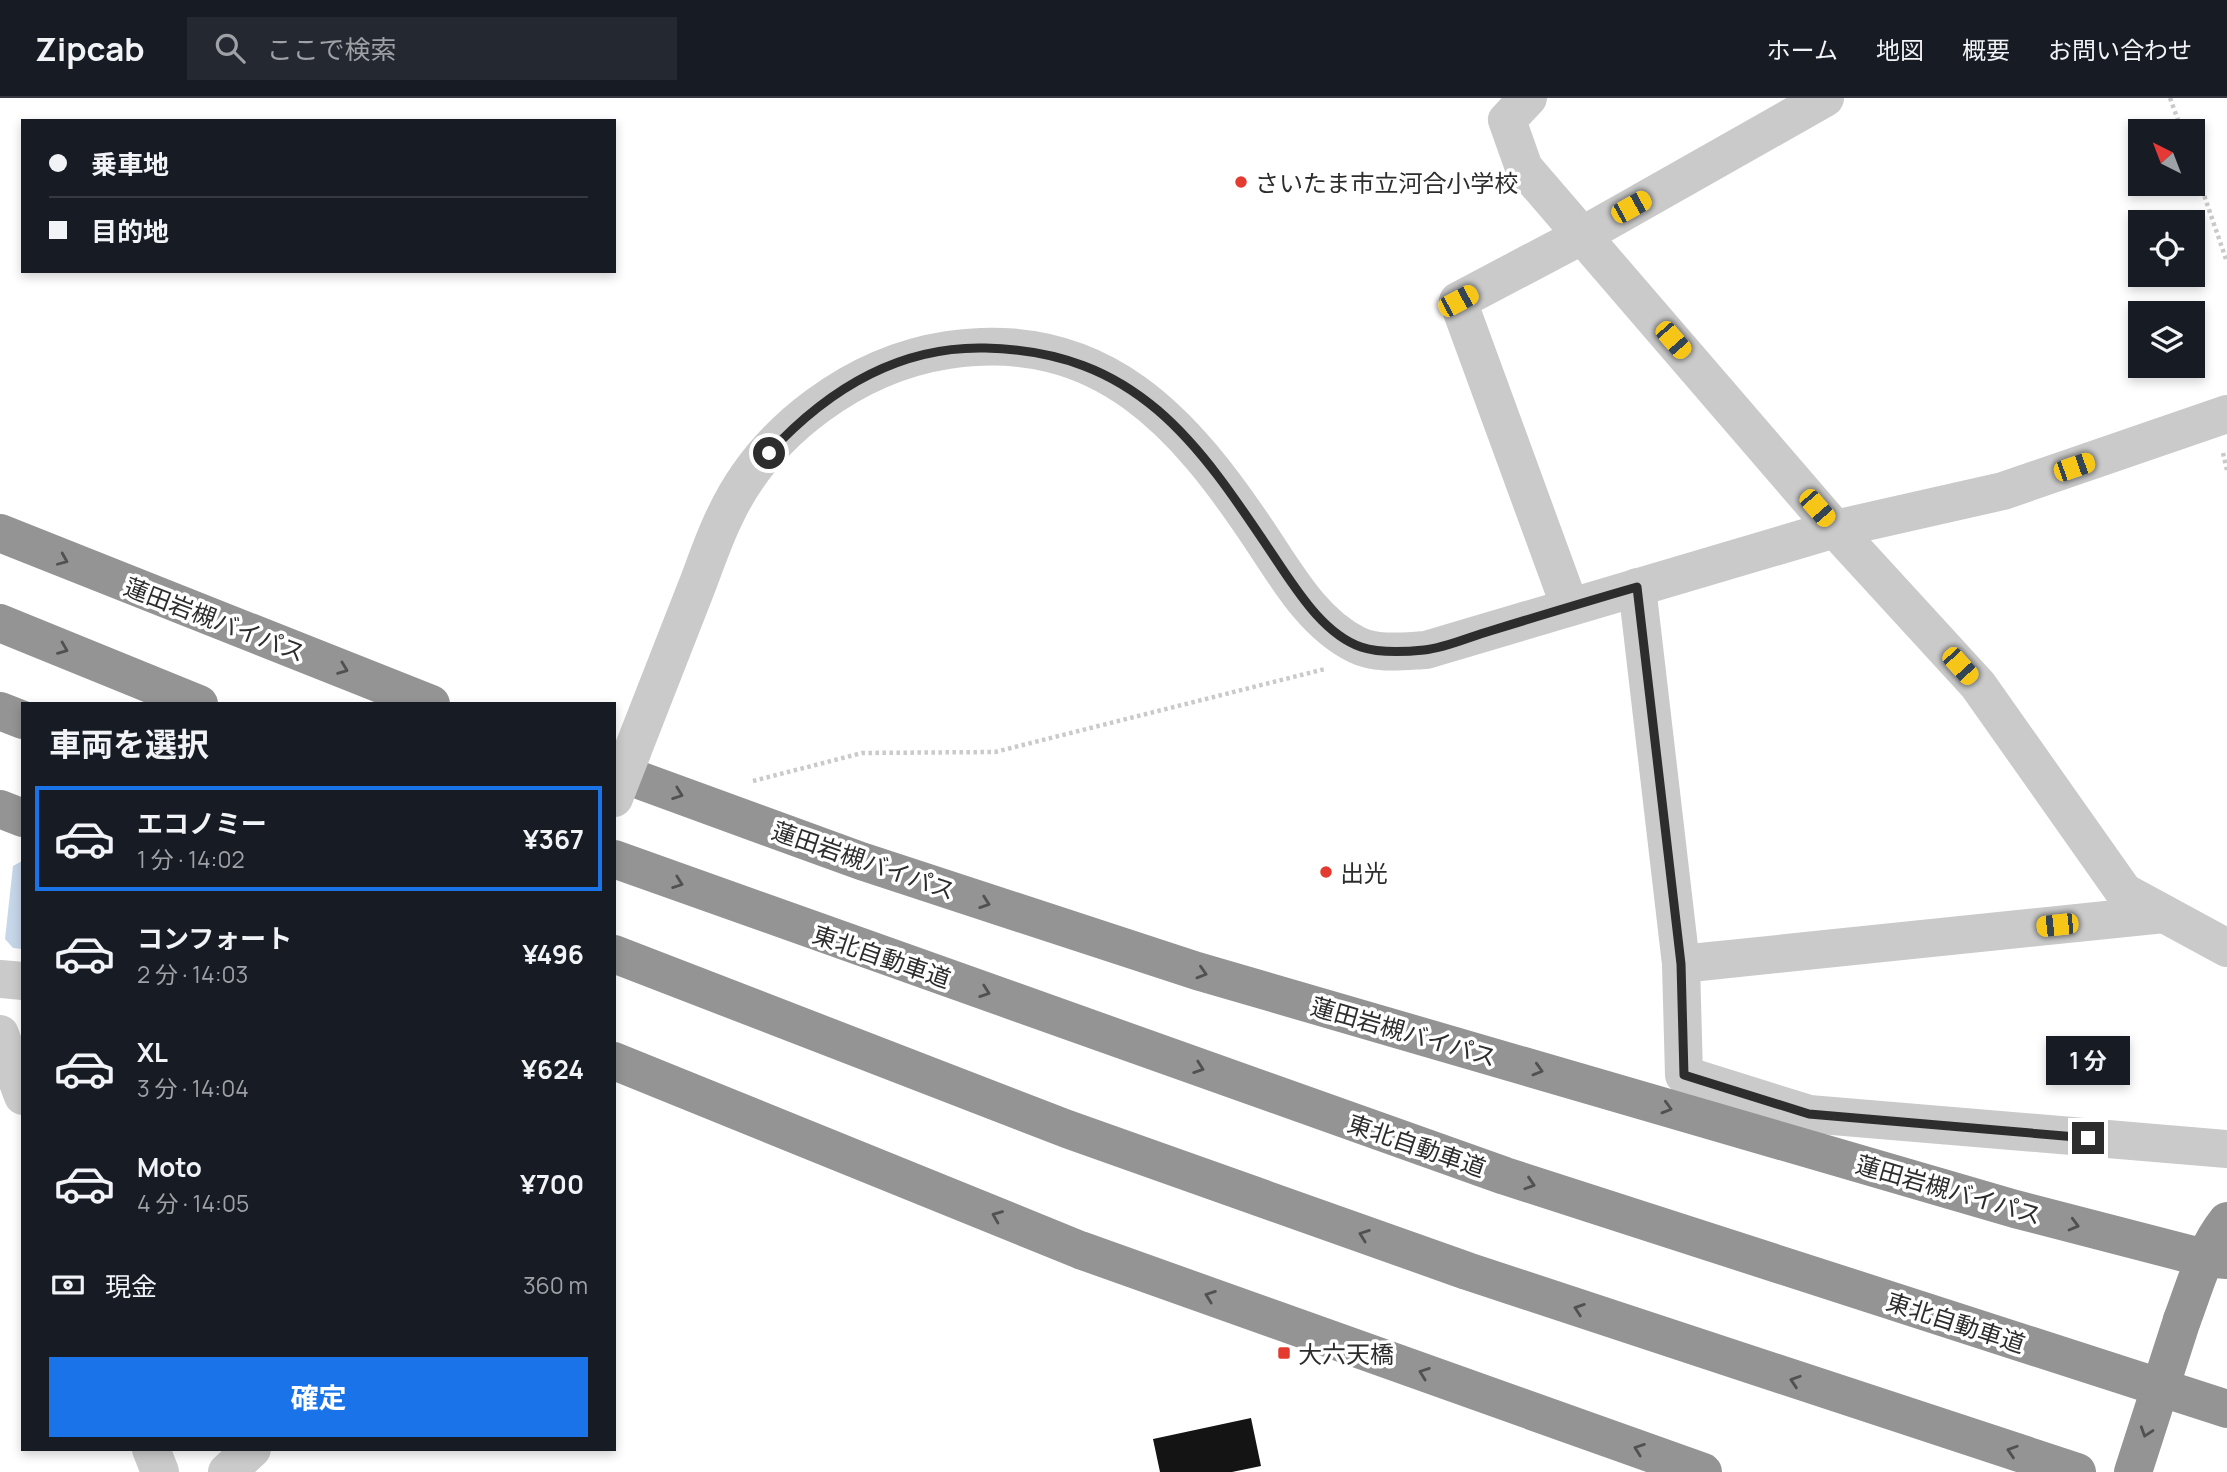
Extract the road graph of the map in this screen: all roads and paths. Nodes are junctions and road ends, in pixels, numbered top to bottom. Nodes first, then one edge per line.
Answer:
1 (1528, 98) edge
2 (1825, 98) edge
3 (2170, 98) edge
4 (2178, 119) edge
5 (2204, 196) edge
6 (1583, 235) junction
7 (2227, 262) edge
8 (2227, 414) edge
9 (1835, 529) junction
10 (0, 533) edge
11 (1637, 587) junction
12 (1570, 607) junction
13 (0, 623) edge
14 (1331, 668) dead end
15 (195, 702) edge
16 (426, 702) edge
17 (0, 710) edge
18 (21, 719) edge
19 (623, 762) edge
20 (752, 781) dead end
21 (616, 790) edge
22 (0, 809) edge
23 (21, 817) edge
24 (616, 860) edge
25 (2164, 914) junction
26 (2227, 948) edge
27 (616, 955) edge
28 (1681, 964) junction
29 (0, 979) edge
30 (21, 981) edge
31 (0, 1034) edge
32 (616, 1065) edge
33 (21, 1091) edge
34 (2227, 1149) edge
35 (2227, 1221) edge
36 (2216, 1259) edge
37 (2227, 1409) edge
38 (152, 1451) edge
39 (250, 1451) edge
40 (160, 1472) edge
41 (228, 1472) edge
42 (1703, 1472) edge
43 (2077, 1472) edge
44 (2133, 1472) edge

1 - 6 street
2 - 6 street
3 - 4 path
5 - 7 path
6 - 9 street
6 - 12 street
8 - 9 street
9 - 11 street
9 - 25 street
10 -> 16 highway, 蓮田岩槻バイパス
11 - 12 street
11 - 28 street
12 - 19 street
13 -> 15 highway
14 - 20 path
17 - 18 highway
19 - 21 street, bridge
19 -> 36 highway, 蓮田岩槻バイパス
22 - 23 highway
24 -> 37 highway, 東北自動車道
25 - 26 street
25 - 28 street
43 -> 27 highway
28 - 34 street
29 - 30 street
31 - 33 street
42 -> 32 highway
35 - 36 highway
36 -> 44 highway, bridge
38 - 40 street
39 - 41 street

